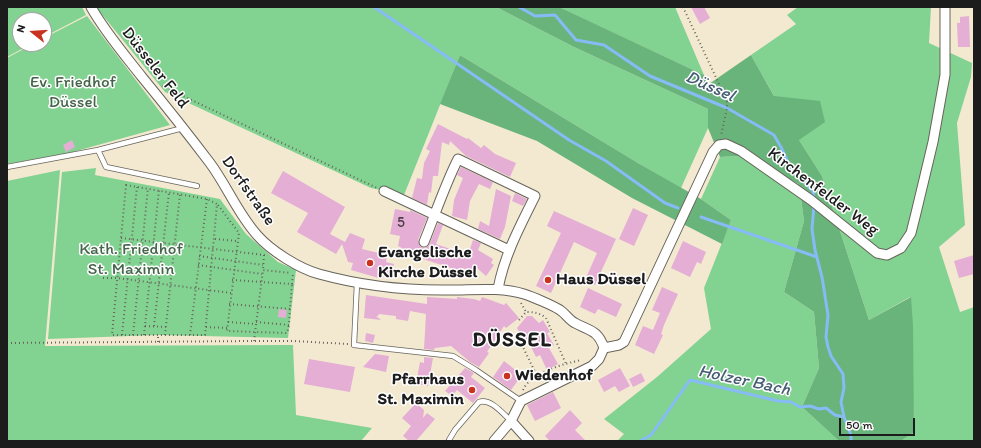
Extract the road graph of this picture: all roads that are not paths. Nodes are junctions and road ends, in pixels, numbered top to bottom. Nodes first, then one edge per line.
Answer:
1 (91, 7) edge
2 (945, 7) edge
3 (183, 128) junction
4 (98, 150) junction
5 (7, 167) edge
6 (197, 186) dead end
7 (384, 191) road end
8 (435, 215) junction
9 (424, 242) dead end
10 (509, 250) junction
11 (357, 283) junction
12 (498, 289) junction
13 (604, 348) junction
14 (521, 401) junction
15 (511, 421) junction
16 (449, 441) edge
17 (494, 441) edge
18 (529, 441) edge

1 - 3 street, Düsseler Feld
2 - 13 street, Kirchenfelder Weg
3 - 4 lane
3 - 11 street, Dorfstraße
4 - 5 lane
4 - 6 lane
7 - 8 street
8 - 9 street
8 - 10 street
8 - 10 street
10 - 12 street
11 - 12 street, Dorfstraße
11 - 14 lane
12 - 13 street, Dorfstraße
13 - 14 street
14 - 15 street
15 - 16 lane
15 - 17 street
15 - 18 street

